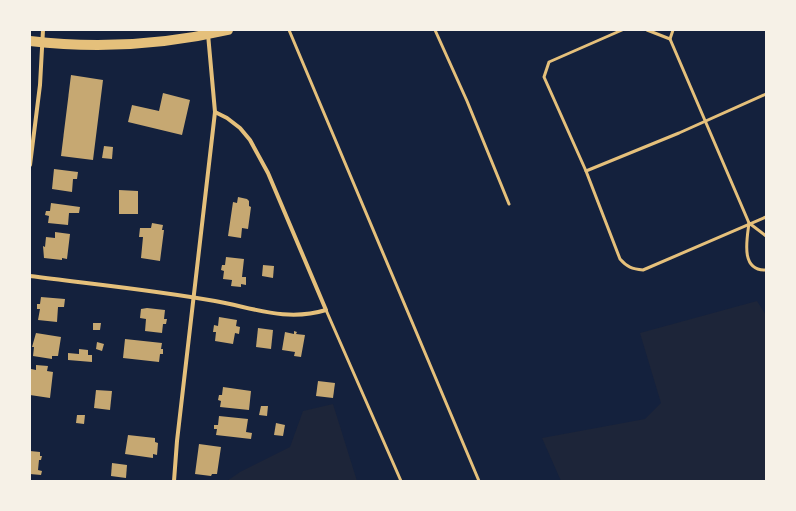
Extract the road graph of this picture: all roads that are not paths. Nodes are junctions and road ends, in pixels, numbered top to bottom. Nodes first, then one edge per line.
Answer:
1 (44, 30) edge
2 (228, 30) edge
3 (289, 30) edge
4 (435, 30) edge
5 (622, 30) edge
6 (647, 30) edge
7 (673, 30) edge
8 (206, 32) edge
9 (670, 39) junction
10 (30, 41) edge
11 (43, 42) junction
12 (766, 94) edge
13 (215, 112) junction
14 (705, 122) junction
15 (30, 165) edge
16 (586, 171) junction
17 (509, 204) dead end
18 (766, 217) edge
19 (749, 223) junction
20 (766, 236) edge
21 (766, 270) edge
22 (30, 276) edge
23 (193, 298) junction
24 (326, 310) junction
25 (174, 481) edge
26 (401, 481) edge
27 (479, 481) edge

1 - 11 street
2 - 8 main road
3 - 27 lane
4 - 17 lane
5 - 16 lane
6 - 9 lane
7 - 9 lane
8 - 11 main road
8 - 13 street
9 - 14 lane
10 - 11 main road
11 - 15 street
12 - 14 lane
13 - 23 street
13 - 24 street
14 - 16 lane
14 - 19 lane
16 - 19 lane
18 - 19 lane
19 - 20 lane
19 - 21 lane
22 - 23 street
23 - 24 street
23 - 25 street
24 - 26 lane

